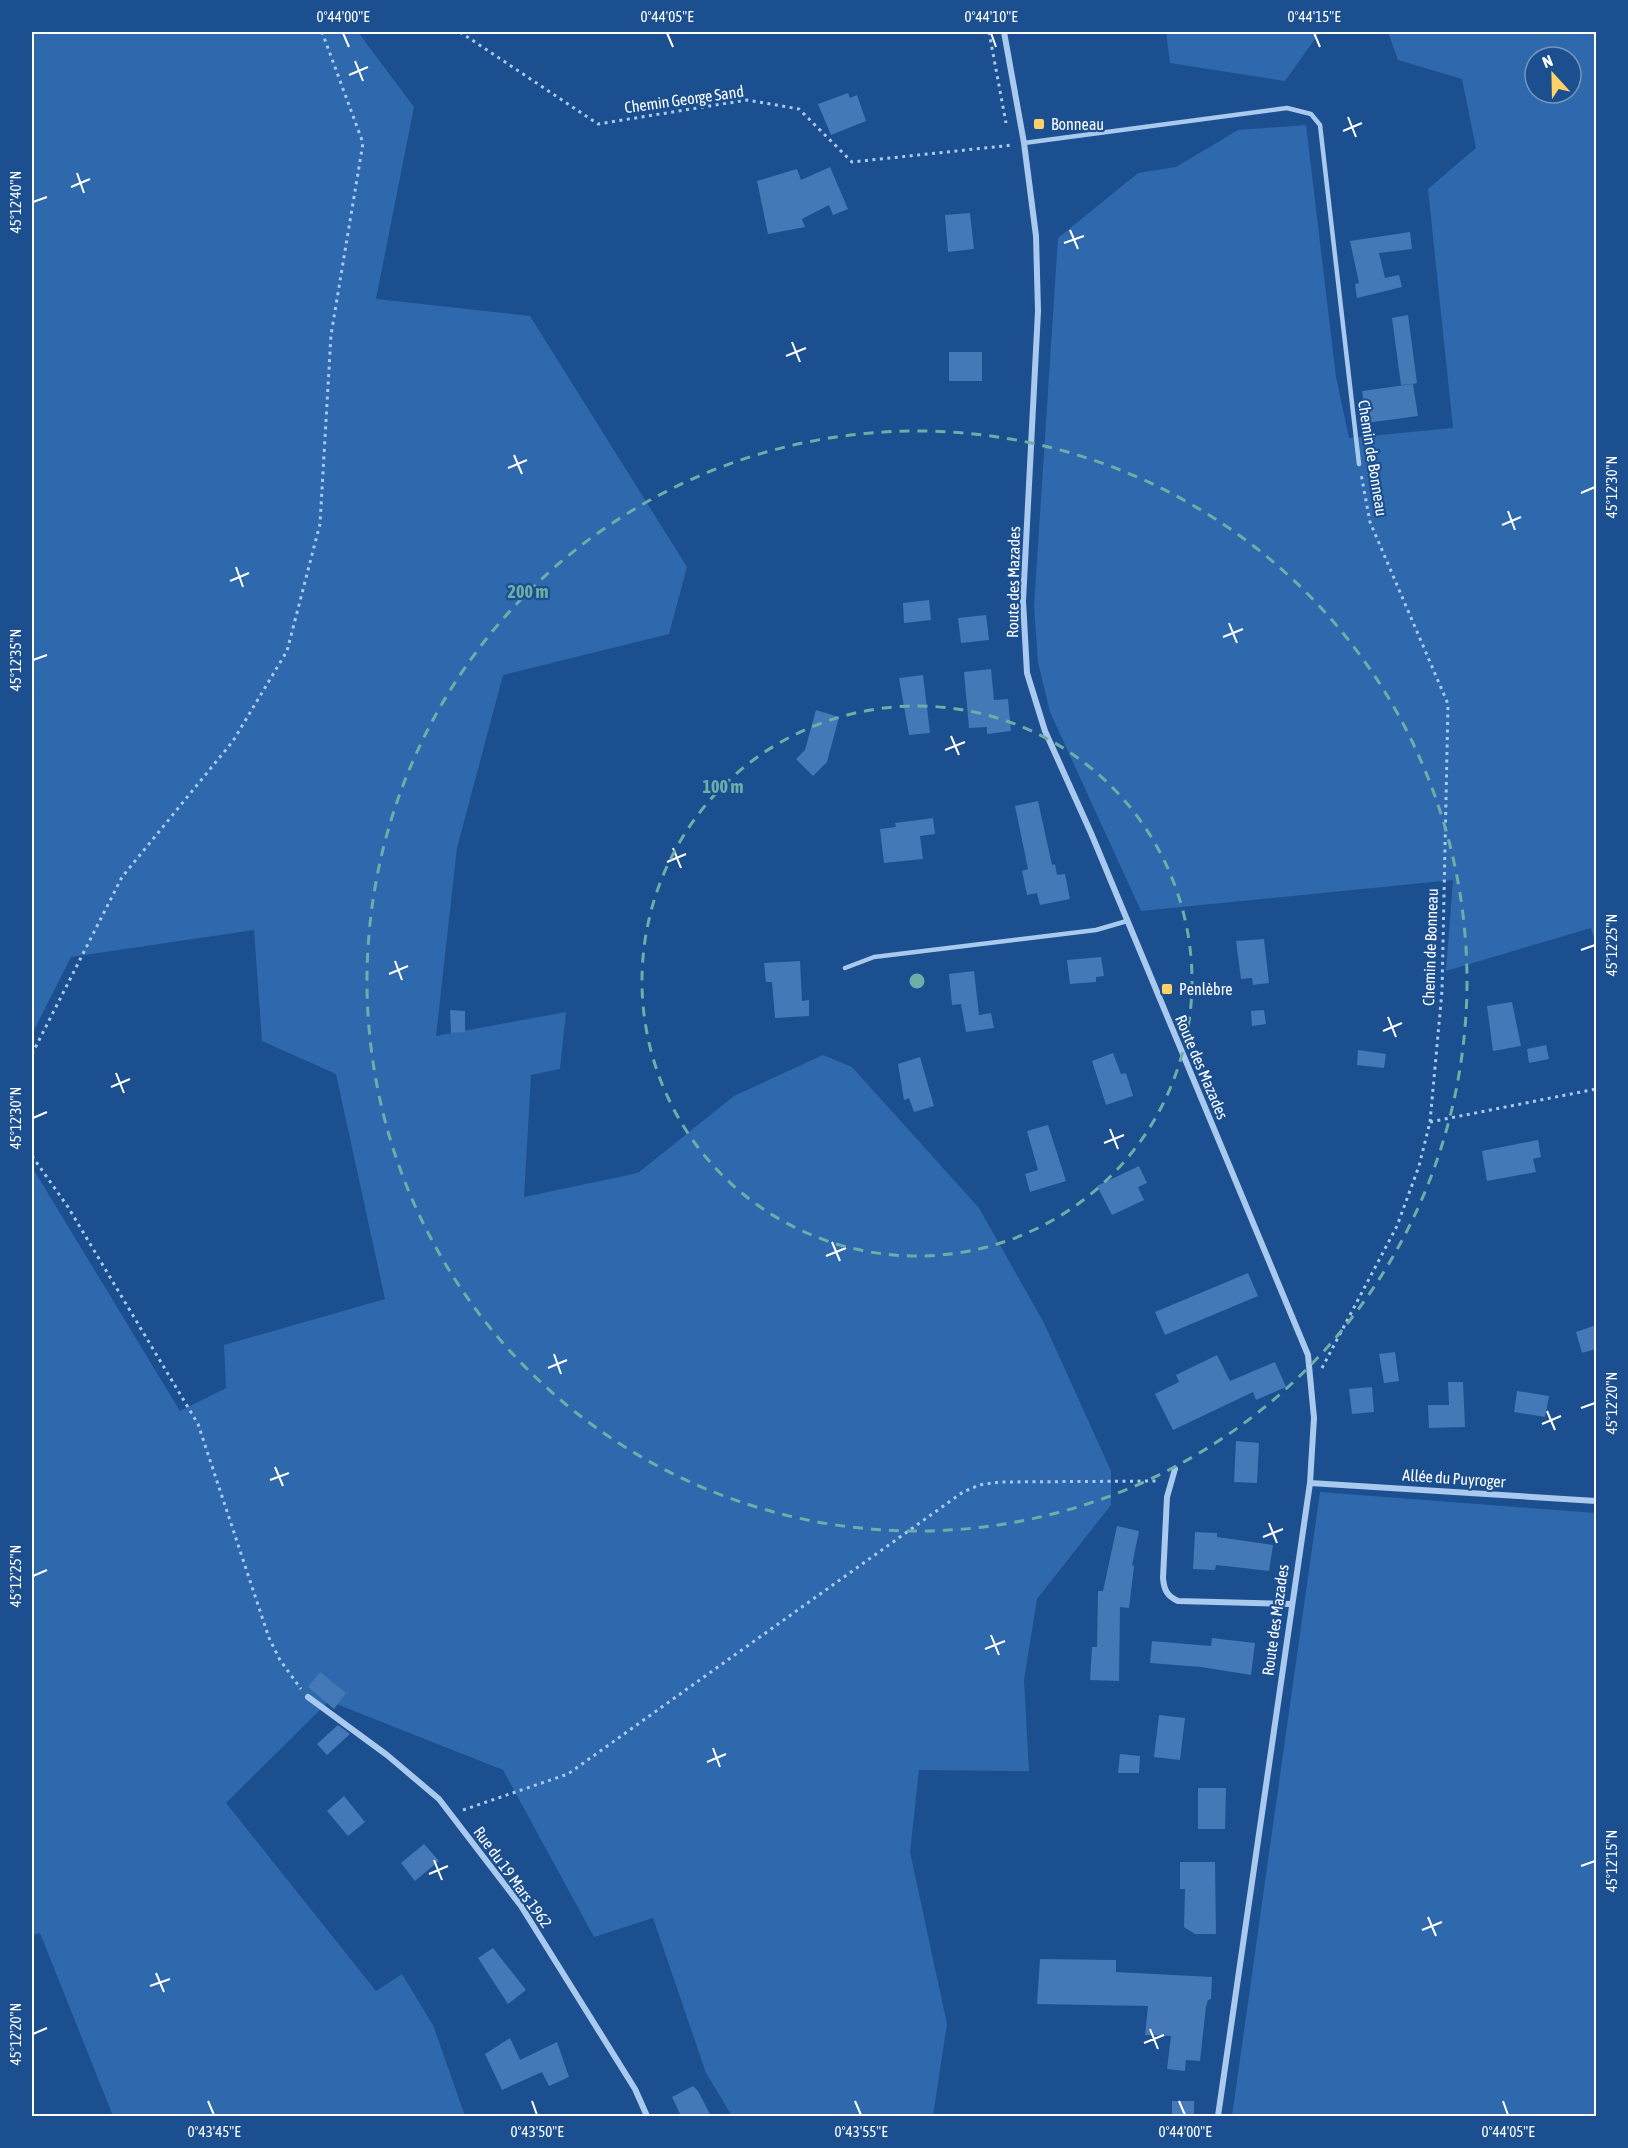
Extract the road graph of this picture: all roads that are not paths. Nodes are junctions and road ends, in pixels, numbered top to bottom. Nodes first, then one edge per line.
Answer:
1 (1004, 32) edge
2 (1024, 143) junction
3 (1359, 464) road end
4 (1127, 921) junction
5 (845, 968) dead end
6 (1176, 1468) dead end
7 (1310, 1483) junction
8 (1596, 1501) edge
9 (1291, 1604) junction
10 (308, 1697) road end
11 (647, 2116) edge
12 (1218, 2116) edge

1 - 2 street, Route des Mazades
2 - 3 lane, Chemin de Bonneau
2 - 4 street, Route des Mazades
4 - 5 lane
4 - 7 street, Route des Mazades
6 - 9 street
7 - 8 street, Allée du Puyroger
7 - 9 street, Route des Mazades
9 - 12 street, Route des Mazades
10 - 11 street, Rue du 19 Mars 1962

